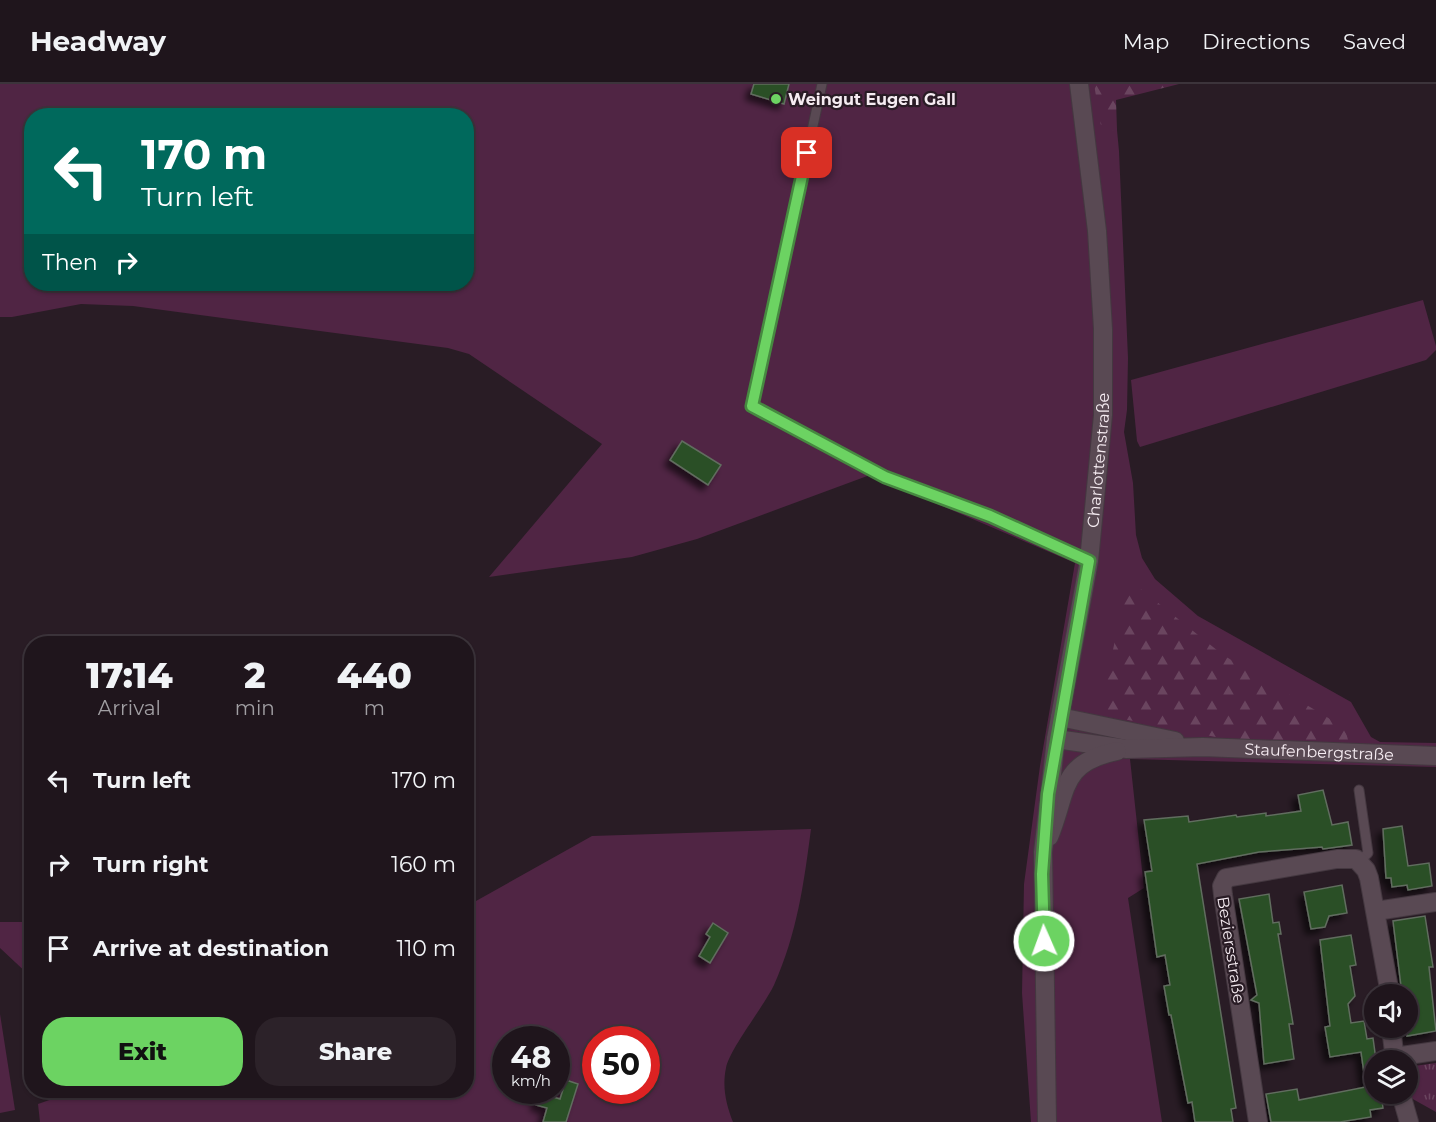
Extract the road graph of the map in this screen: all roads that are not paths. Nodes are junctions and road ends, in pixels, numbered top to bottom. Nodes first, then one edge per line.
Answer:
1 (822, 84) edge
2 (1078, 84) edge
3 (1089, 561) junction
4 (1060, 717) junction
5 (1056, 739) junction
6 (1203, 747) junction
7 (1127, 749) junction
8 (1436, 756) edge
9 (1359, 790) dead end
10 (1043, 852) junction
11 (1359, 862) junction
12 (1436, 902) edge
13 (1376, 911) junction
14 (1388, 984) edge
15 (1436, 1051) edge
16 (1418, 1055) edge
17 (1404, 1104) edge
18 (1047, 1122) edge
19 (1258, 1122) edge
20 (1409, 1122) edge

1 - 3 lane
2 - 3 street, Charlottenstraße
3 - 4 street, Charlottenstraße
4 - 5 street, Charlottenstraße
4 - 6 street, Staufenbergstraße
5 - 7 street, Staufenbergstraße
5 - 10 street, Charlottenstraße
6 - 7 street, Staufenbergstraße
6 - 8 street, Staufenbergstraße
7 - 10 street, Staufenbergstraße
9 - 11 lane
10 - 18 street, Charlottenstraße
11 - 13 street
11 - 19 street, Beziersstraße
12 - 13 street
13 - 14 street
15 - 16 street
17 - 20 street

